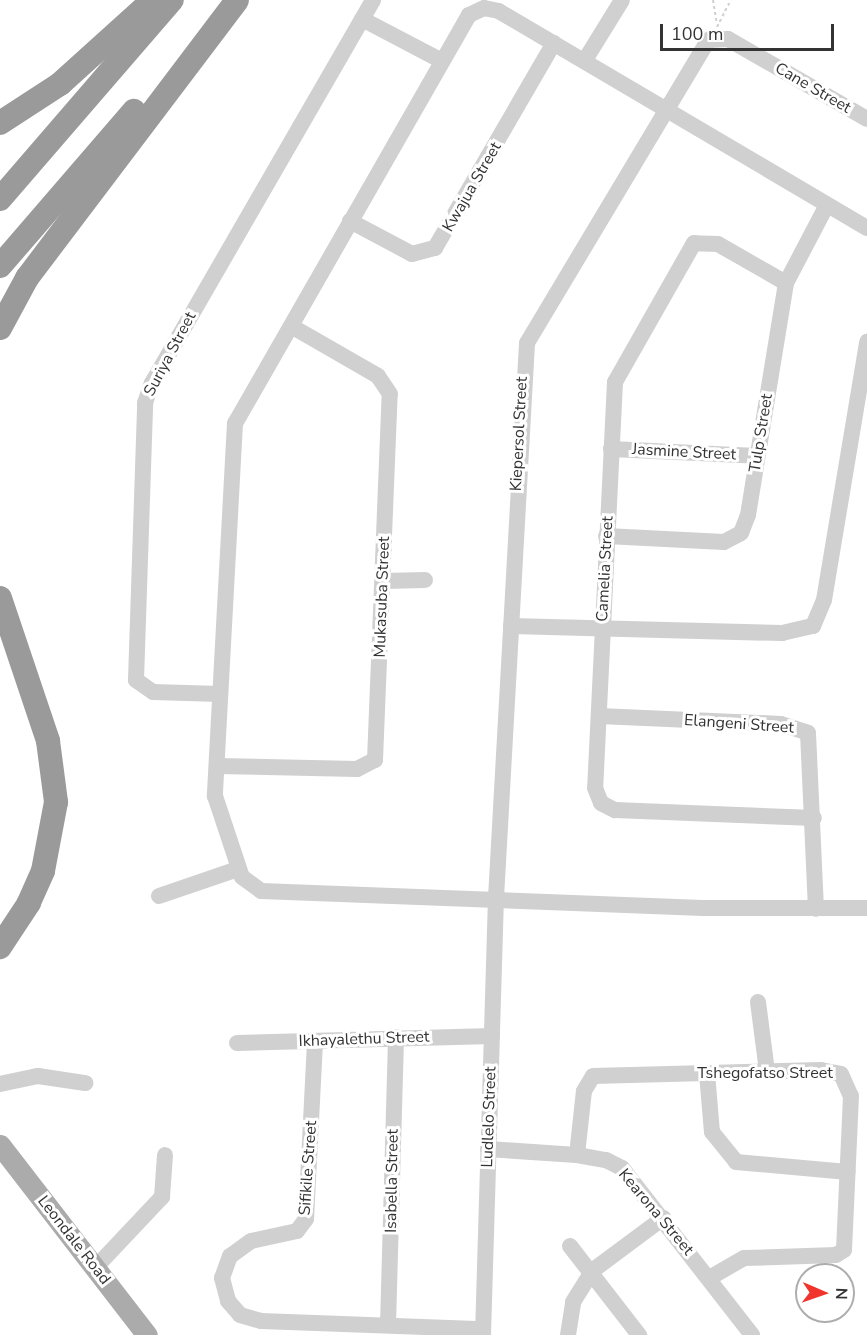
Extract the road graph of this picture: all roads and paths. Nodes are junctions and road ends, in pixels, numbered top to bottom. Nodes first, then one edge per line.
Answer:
1 (153, 0) edge
2 (172, 0) edge
3 (229, 0) edge
4 (237, 0) edge
5 (373, 0) edge
6 (622, 0) edge
7 (713, 0) edge
8 (731, 0) edge
9 (362, 19) junction
10 (720, 34) junction
11 (554, 43) junction
12 (440, 60) junction
13 (585, 60) junction
14 (664, 107) junction
15 (867, 119) edge
16 (0, 123) edge
17 (0, 200) edge
18 (827, 205) junction
19 (351, 221) junction
20 (867, 228) edge
21 (0, 266) edge
22 (786, 283) junction
23 (291, 326) junction
24 (0, 328) edge
25 (867, 342) edge
26 (611, 448) junction
27 (758, 456) junction
28 (606, 536) junction
29 (425, 580) dead end
30 (382, 581) junction
31 (0, 598) edge
32 (511, 626) junction
33 (602, 629) junction
34 (220, 694) junction
35 (599, 716) junction
36 (218, 766) junction
37 (814, 818) junction
38 (238, 869) junction
39 (159, 896) dead end
40 (496, 898) junction
41 (867, 908) edge
42 (816, 909) junction
43 (0, 947) edge
44 (758, 1002) dead end
45 (492, 1036) junction
46 (396, 1037) junction
47 (315, 1042) junction
48 (237, 1043) dead end
49 (767, 1071) junction
50 (707, 1073) junction
51 (85, 1083) dead end
52 (0, 1084) edge
53 (0, 1144) edge
54 (488, 1149) junction
55 (165, 1155) dead end
56 (577, 1155) junction
57 (848, 1172) junction
58 (663, 1218) junction
59 (570, 1246) dead end
60 (95, 1268) junction
61 (591, 1271) junction
62 (710, 1278) junction
63 (388, 1325) junction
64 (483, 1332) edge
65 (147, 1335) edge
66 (568, 1335) edge
67 (639, 1335) edge
68 (752, 1335) edge

1 - 16 highway
2 - 17 highway
3 - 21 highway
4 - 24 highway
5 - 9 street, Suriya Street
6 - 13 street
7 - 10 path
8 - 10 path
9 - 12 street
9 - 34 street, Suriya Street
10 - 14 street, Kiepersol Street
10 - 15 street, Cane Street
11 - 12 street
11 - 13 street
11 - 19 street, Kwajua Street
12 - 19 street
13 - 14 street
14 - 18 street
14 - 32 street, Kiepersol Street
18 - 20 street
18 - 22 street, Tulp Street
19 - 23 street
22 - 26 street, Camelia Street
22 - 27 street, Tulp Street
23 - 30 street, Mukasuba Street
23 - 34 street
25 - 33 street
26 - 27 street, Jasmine Street
26 - 28 street, Camelia Street
27 - 28 street, Tulp Street
28 - 33 street, Camelia Street
29 - 30 street
30 - 36 street, Mukasuba Street
31 - 43 highway
32 - 33 street
32 - 40 street, Kiepersol Street
33 - 35 street, Camelia Street
34 - 36 street
35 - 37 street, Elangeni Street
35 - 37 street, Camelia Street
36 - 38 street
37 - 42 street, Elangeni Street
38 - 39 street
38 - 40 street
40 - 42 street
40 - 45 street, Ludlelo Street
41 - 42 street
44 - 49 street
45 - 46 street, Ikhayalethu Street
45 - 54 street, Ludlelo Street
46 - 47 street, Ikhayalethu Street
46 - 63 street, Isabella Street
47 - 48 street, Ikhayalethu Street
47 - 63 street, Sifikile Street
49 - 50 street, Tshegofatso Street
49 - 57 street, Tshegofatso Street
50 - 56 street, Tshegofatso Street
50 - 57 street
51 - 52 street
53 - 60 main road, Leondale Road
54 - 56 street, Kearona Street
54 - 64 street, Ludlelo Street
55 - 60 street
56 - 58 street, Kearona Street
57 - 62 street, Tshegofatso Street
58 - 61 street
58 - 62 street, Kearona Street
59 - 61 street
60 - 65 main road, Leondale Road
61 - 66 street
61 - 67 street
62 - 68 street, Kearona Street
63 - 64 street, Sifikile Street

